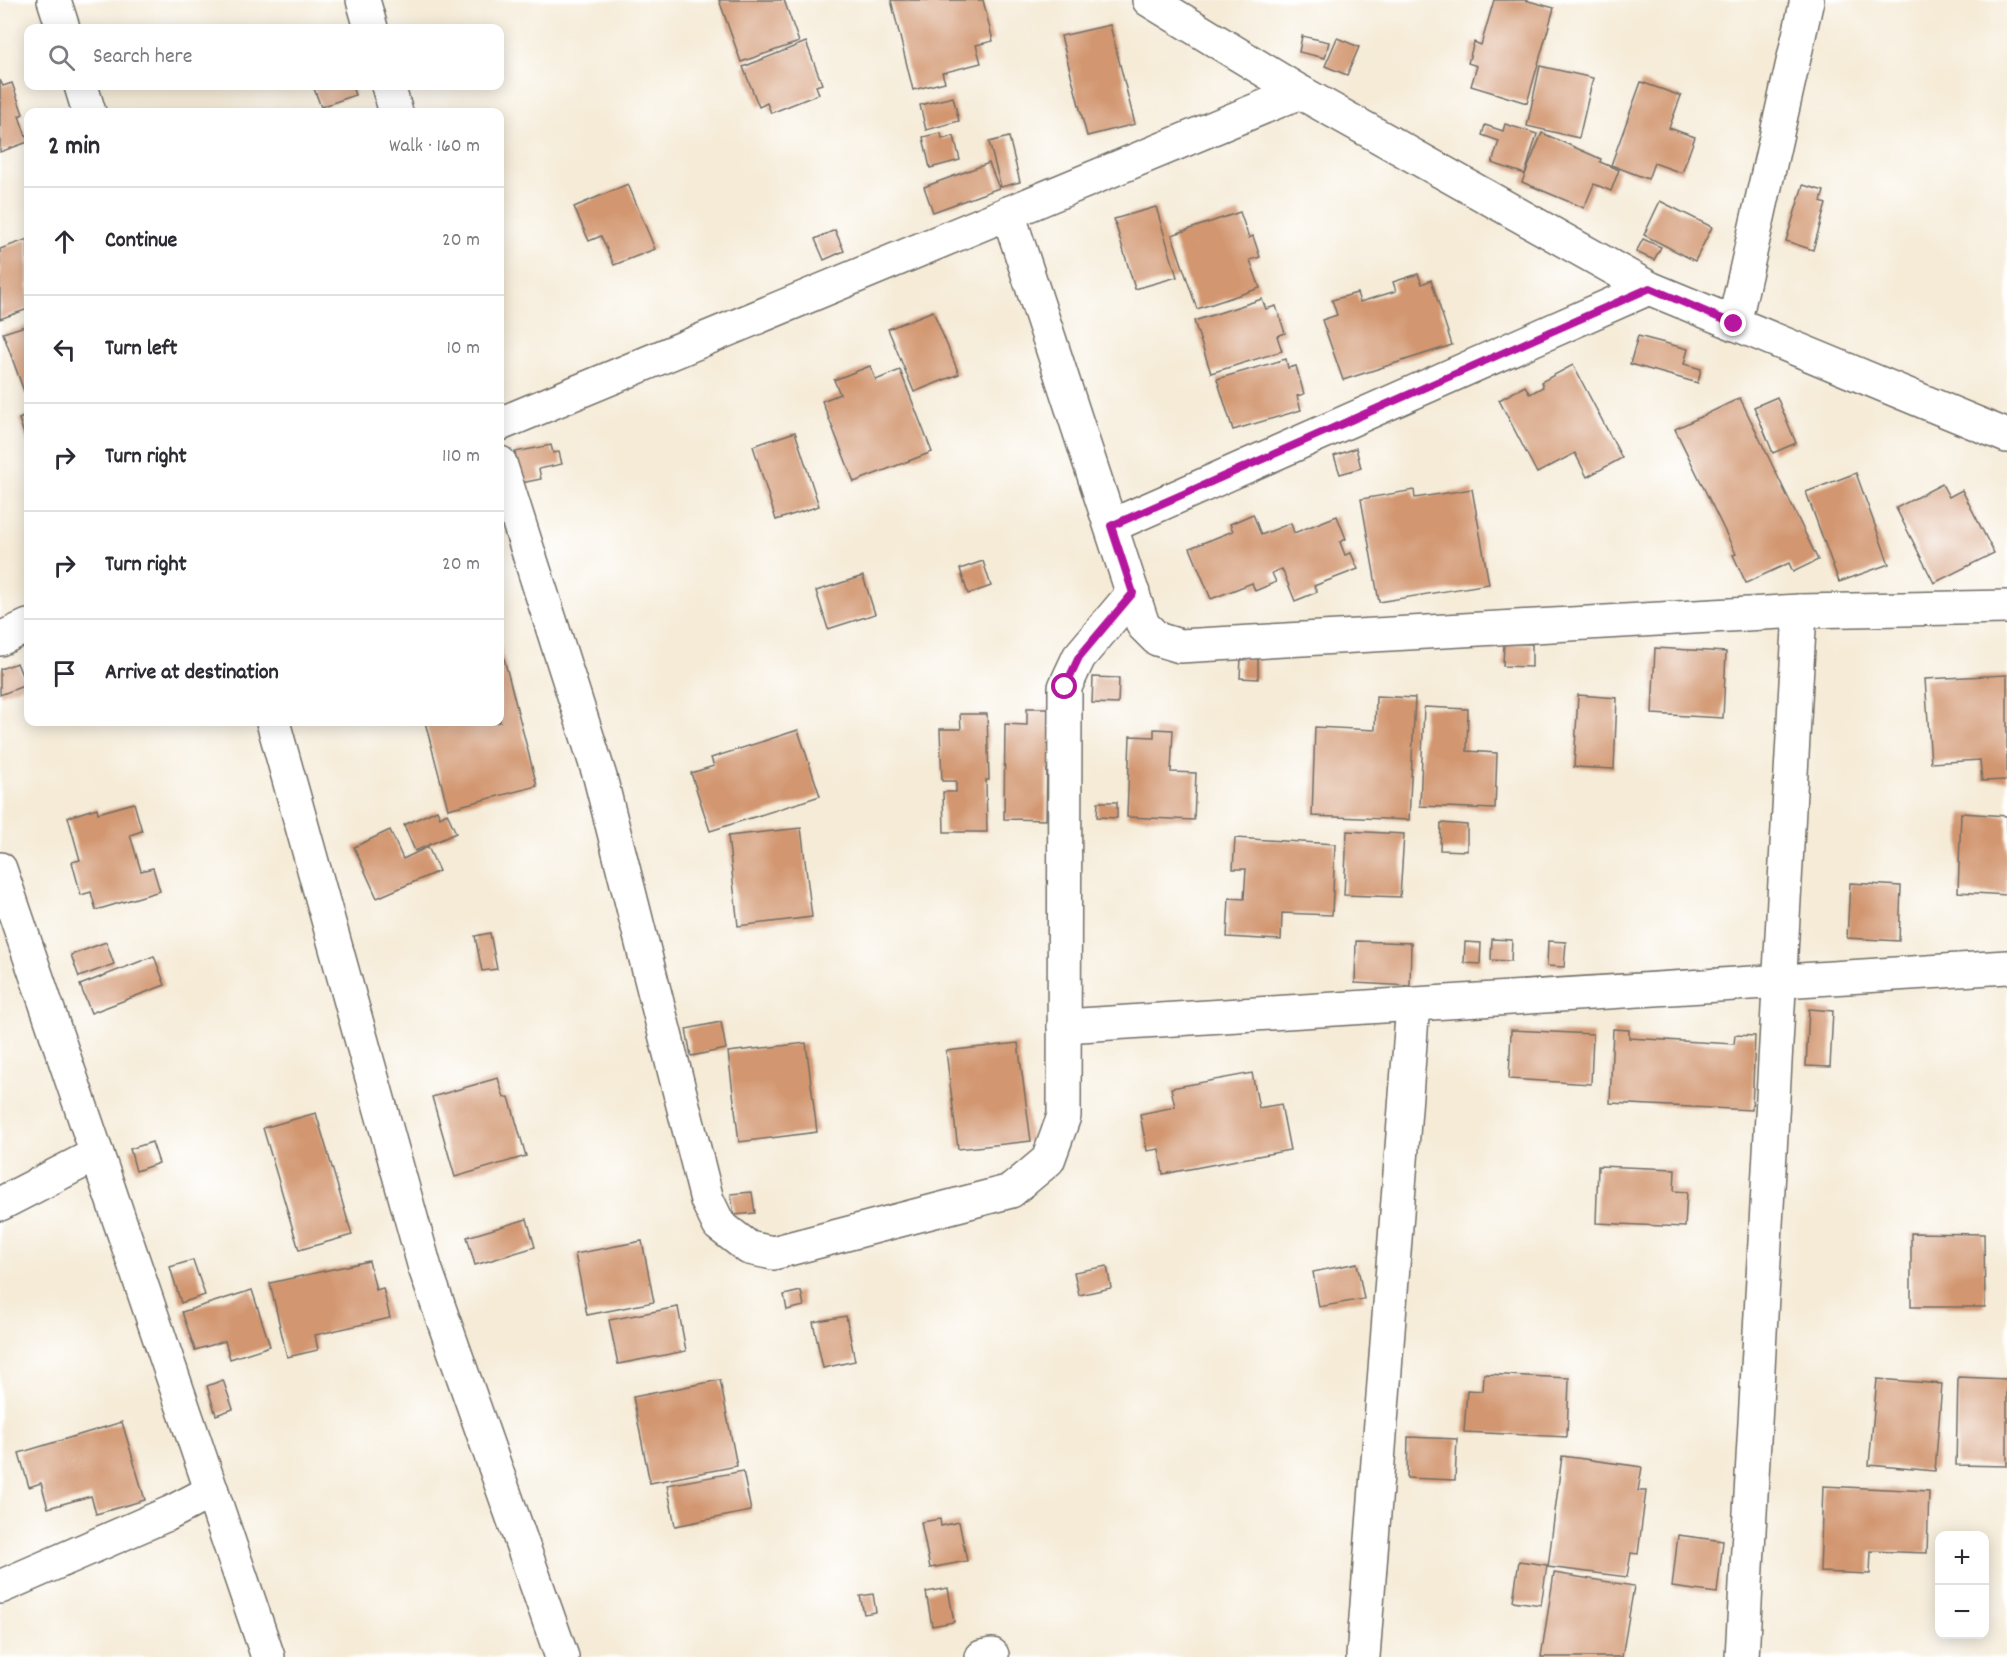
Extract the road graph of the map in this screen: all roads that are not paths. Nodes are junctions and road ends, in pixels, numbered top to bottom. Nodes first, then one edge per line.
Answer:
1 (54, 0) edge
2 (363, 0) edge
3 (1149, 0) edge
4 (1807, 0) edge
5 (1182, 9) edge
6 (62, 24) edge
7 (370, 24) edge
8 (82, 90) edge
9 (389, 90) edge
10 (1300, 92) junction
11 (88, 108) edge
12 (395, 108) edge
13 (1008, 213) junction
14 (1650, 288) junction
15 (1734, 324) junction
16 (504, 422) edge
17 (2007, 436) edge
18 (504, 476) edge
19 (1111, 526) junction
20 (1133, 593) junction
21 (2007, 607) edge
22 (1800, 611) junction
23 (24, 628) edge
24 (0, 639) edge
25 (274, 726) edge
26 (0, 869) edge
27 (2007, 967) edge
28 (1779, 980) junction
29 (1413, 1004) junction
30 (1064, 1026) junction
31 (97, 1154) junction
32 (0, 1204) edge
33 (212, 1491) junction
34 (0, 1587) edge
35 (268, 1657) edge
36 (562, 1657) edge
37 (1363, 1657) edge
38 (1742, 1657) edge

1 - 6 street
2 - 7 street
3 - 5 street
4 - 15 street
5 - 10 street
8 - 11 street
9 - 12 street
10 - 13 street
10 - 14 street
13 - 16 street
13 - 19 street
14 - 15 street
14 - 19 street
15 - 17 street
18 - 30 street
19 - 20 street
20 - 22 street
20 - 30 street
21 - 22 street
22 - 28 street
23 - 24 street
25 - 36 street
26 - 31 street
27 - 28 street
28 - 29 street
28 - 38 street
29 - 30 street
29 - 37 street
31 - 32 street
31 - 33 street
33 - 34 street
33 - 35 street

